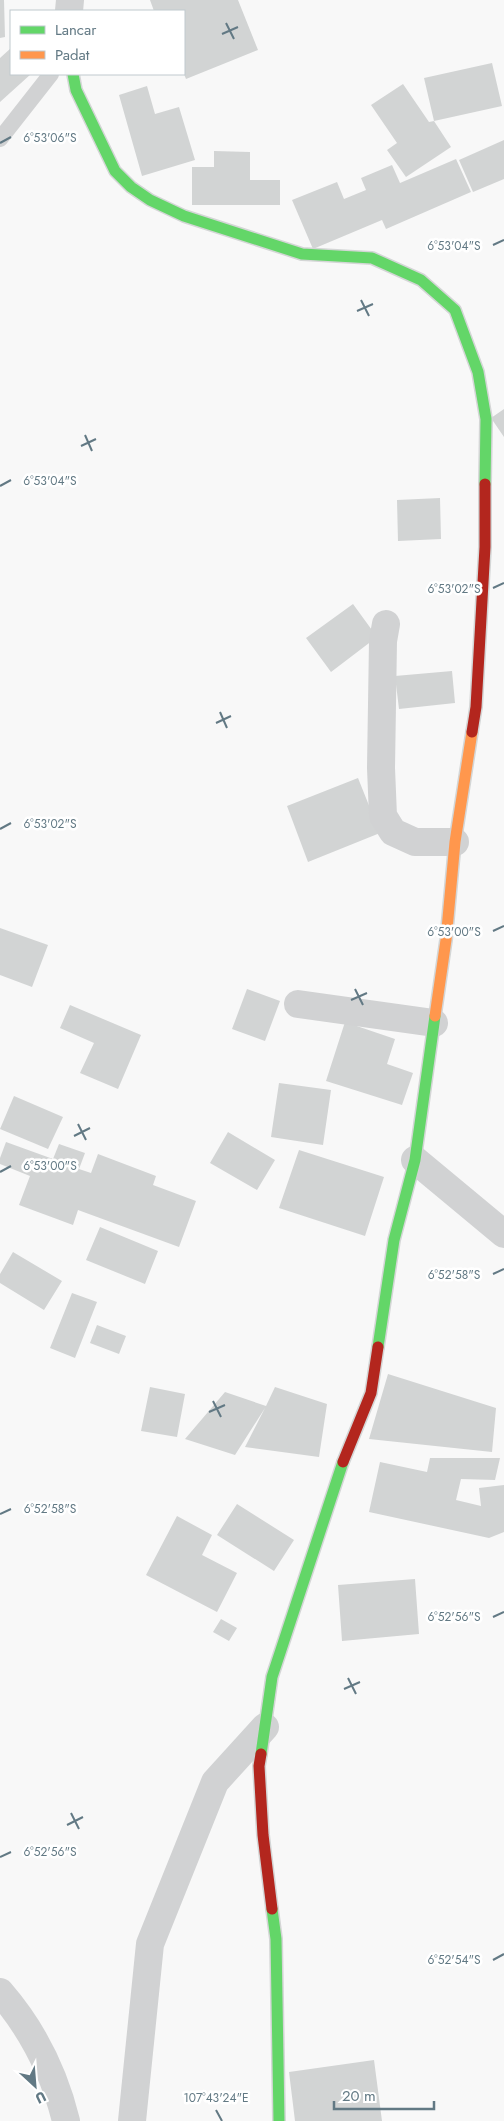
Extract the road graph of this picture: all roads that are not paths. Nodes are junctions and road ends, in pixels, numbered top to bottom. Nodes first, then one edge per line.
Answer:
1 (49, 75) edge
2 (73, 75) edge
3 (0, 139) edge
4 (386, 624) dead end
5 (455, 842) junction
6 (298, 1004) dead end
7 (434, 1023) junction
8 (415, 1160) junction
9 (504, 1234) edge
10 (265, 1727) junction
11 (0, 1992) edge
12 (66, 2121) edge
13 (132, 2121) edge
14 (280, 2121) edge

1 - 3 lane
2 - 5 street
4 - 5 street
5 - 7 street
6 - 7 street
7 - 8 street
8 - 9 street
8 - 10 street
10 - 13 street
10 - 14 street
11 - 12 street

